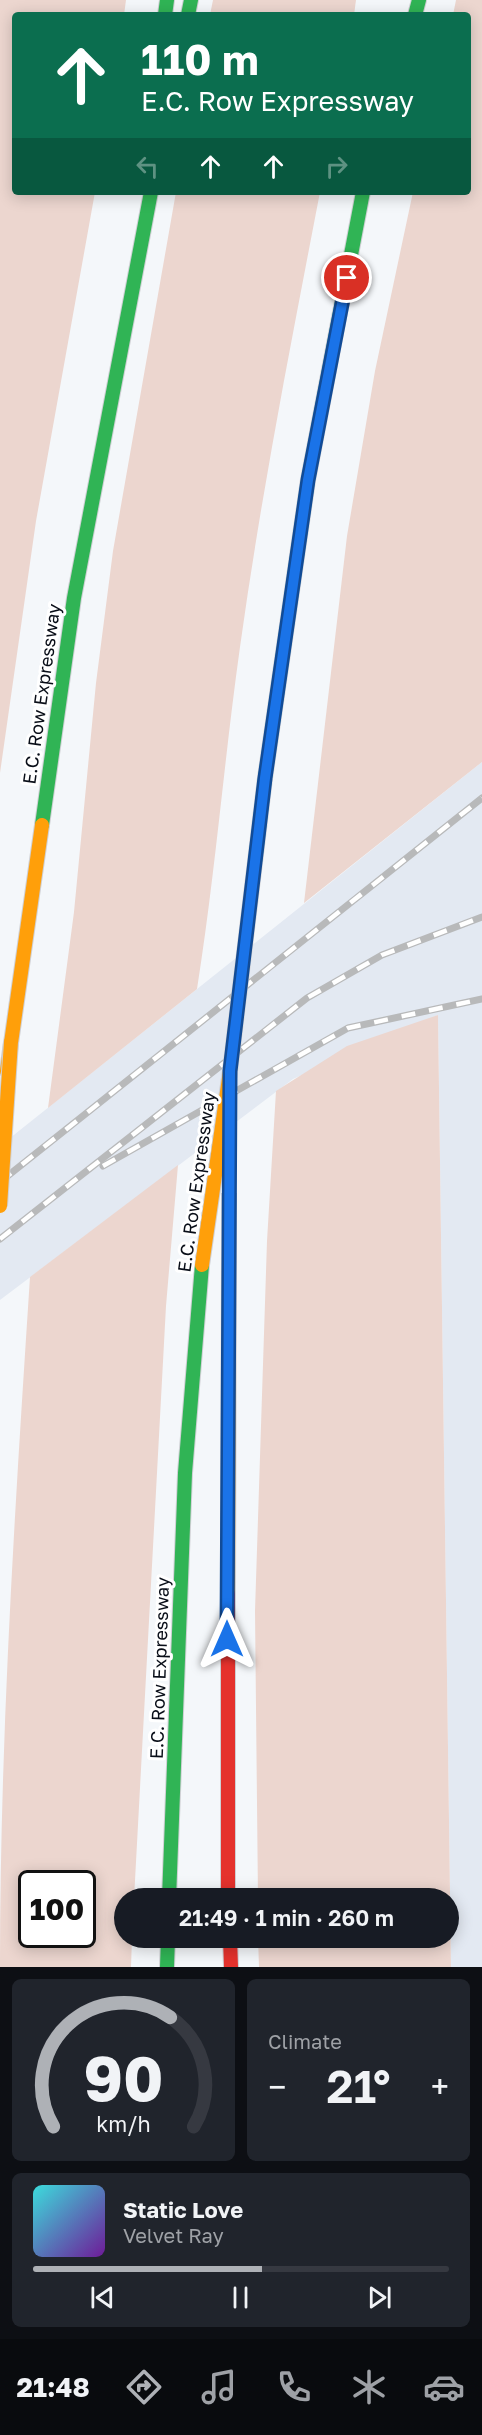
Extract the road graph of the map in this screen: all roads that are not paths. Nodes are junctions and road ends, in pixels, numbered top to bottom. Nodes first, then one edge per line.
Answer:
1 (142, 195) edge
2 (150, 195) edge
3 (364, 195) edge
4 (129, 298) junction
5 (11, 1042) junction
6 (230, 1071) junction
7 (0, 1111) edge
8 (0, 1206) edge
9 (169, 1888) edge
10 (228, 1888) edge
11 (168, 1948) edge
12 (230, 1948) edge
13 (167, 1967) edge
14 (231, 1967) edge

1 - 4 highway
2 - 4 highway, E.C. Row Expressway
3 - 6 highway, E.C. Row Expressway, bridge
4 - 5 highway, E.C. Row Expressway
5 - 7 highway, bridge
5 - 8 highway, E.C. Row Expressway, bridge
6 - 9 highway, E.C. Row Expressway, bridge
6 - 10 highway, bridge
11 - 13 highway
12 - 14 highway

